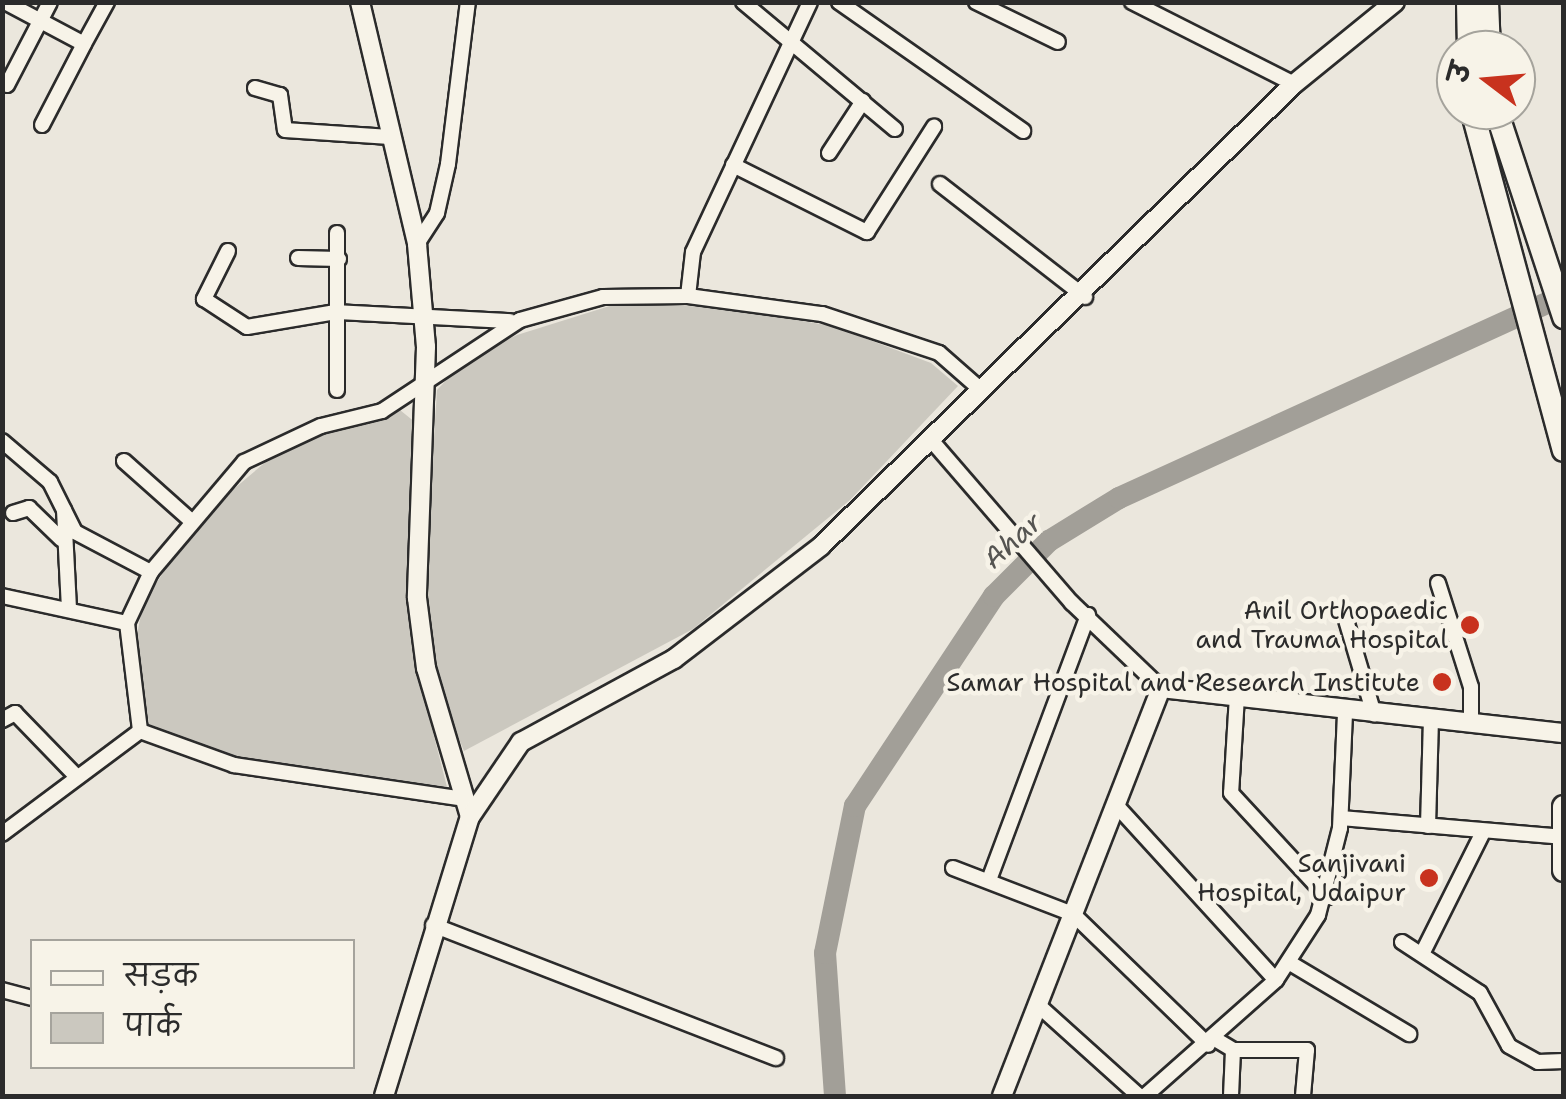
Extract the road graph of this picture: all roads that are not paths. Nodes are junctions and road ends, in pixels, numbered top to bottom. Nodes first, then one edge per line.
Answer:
1 (5, 2) edge
2 (50, 2) edge
3 (107, 2) edge
4 (360, 2) edge
5 (468, 2) edge
6 (744, 2) edge
7 (810, 2) edge
8 (838, 2) edge
9 (976, 2) edge
10 (1132, 2) edge
11 (1395, 2) edge
12 (1468, 2) edge
13 (1487, 2) edge
14 (40, 21) junction
15 (1469, 30) edge
16 (1489, 30) edge
17 (790, 40) junction
18 (1058, 42) dead end
19 (84, 44) junction
20 (7, 84) dead end
21 (1294, 84) junction
22 (256, 88) dead end
23 (863, 100) junction
24 (42, 125) dead end
25 (934, 127) dead end
26 (895, 128) dead end
27 (1476, 130) edge
28 (1503, 130) edge
29 (1023, 131) dead end
30 (390, 137) junction
31 (829, 153) dead end
32 (732, 165) junction
33 (940, 184) dead end
34 (338, 232) dead end
35 (417, 244) junction
36 (228, 251) dead end
37 (298, 258) dead end
38 (338, 259) junction
39 (688, 296) junction
40 (1085, 297) junction
41 (336, 312) junction
42 (425, 312) junction
43 (1564, 317) edge
44 (520, 320) junction
45 (1548, 372) junction
46 (421, 389) junction
47 (980, 389) junction
48 (337, 390) dead end
49 (1564, 393) edge
50 (2, 441) edge
51 (932, 442) junction
52 (1564, 450) edge
53 (124, 461) dead end
54 (64, 510) junction
55 (13, 513) dead end
56 (189, 519) junction
57 (62, 539) junction
58 (150, 572) junction
59 (1438, 583) dead end
60 (2, 596) edge
61 (69, 608) junction
62 (1343, 610) dead end
63 (1088, 616) junction
64 (128, 623) junction
65 (1161, 688) junction
66 (1237, 696) junction
67 (1345, 712) junction
68 (1374, 714) junction
69 (2, 720) edge
70 (1431, 721) junction
71 (1471, 724) junction
72 (140, 731) junction
73 (1564, 733) edge
74 (76, 777) junction
75 (463, 799) junction
76 (1116, 805) junction
77 (1564, 807) edge
78 (470, 817) junction
79 (1342, 818) junction
80 (1428, 826) junction
81 (1482, 832) junction
82 (2, 834) edge
83 (1563, 836) edge
84 (954, 868) dead end
85 (1564, 870) edge
86 (989, 880) junction
87 (1327, 897) junction
88 (1073, 914) junction
89 (433, 926) junction
90 (1402, 942) dead end
91 (1422, 954) junction
92 (1290, 963) junction
93 (1276, 980) junction
94 (2, 990) edge
95 (30, 997) edge
96 (1038, 1005) junction
97 (1409, 1034) dead end
98 (1211, 1042) junction
99 (1233, 1050) junction
100 (776, 1058) dead end
101 (1564, 1061) edge
102 (384, 1096) edge
103 (1002, 1096) edge
104 (1142, 1096) edge
105 (1230, 1096) edge
106 (1303, 1096) edge

1 - 14 street
2 - 14 street
3 - 19 street
4 - 30 street
5 - 35 street
6 - 17 street
7 - 17 street
8 - 29 street
9 - 18 street
10 - 21 street
11 - 21 street
12 - 15 highway
13 - 16 highway
14 - 19 street
14 - 20 street
17 - 23 street
17 - 32 street
19 - 24 street
21 - 40 street
22 - 30 street
23 - 26 street
23 - 31 street
25 - 32 street
27 - 45 highway
28 - 43 highway
30 - 35 street
32 - 39 street
33 - 40 street
34 - 38 street
35 - 42 street
36 - 41 street
37 - 38 street
38 - 41 street
39 - 44 street
39 - 47 street
40 - 47 street
41 - 42 street
41 - 48 street
42 - 44 street
42 - 46 street
44 - 46 street
45 - 49 highway
45 - 52 highway
46 - 56 street
46 - 75 street
47 - 51 street
50 - 54 street
51 - 63 street
51 - 78 street
53 - 56 street
54 - 57 street
54 - 58 street
55 - 57 street
56 - 58 street
57 - 61 street
58 - 64 street
59 - 71 street
60 - 61 street
61 - 64 street
62 - 68 street
63 - 65 street
63 - 86 street
64 - 72 street
65 - 66 street
65 - 76 street
66 - 67 street
66 - 87 street
67 - 68 street
67 - 79 street
68 - 70 street
69 - 74 street
70 - 71 street
70 - 80 street
71 - 73 street
72 - 74 street
72 - 75 street
74 - 82 street
75 - 78 street
76 - 88 street
76 - 93 street
77 - 83 highway
78 - 89 street
79 - 80 street
79 - 87 street
80 - 81 street
81 - 83 street
81 - 91 street
83 - 85 highway
84 - 86 street
86 - 88 street
87 - 92 street
88 - 96 street
88 - 98 street
89 - 100 street
89 - 102 street
90 - 91 street
91 - 101 street
92 - 93 street
92 - 97 street
93 - 98 street
94 - 95 street
96 - 103 street
96 - 104 street
98 - 99 street
98 - 104 street
99 - 105 street
99 - 106 street

